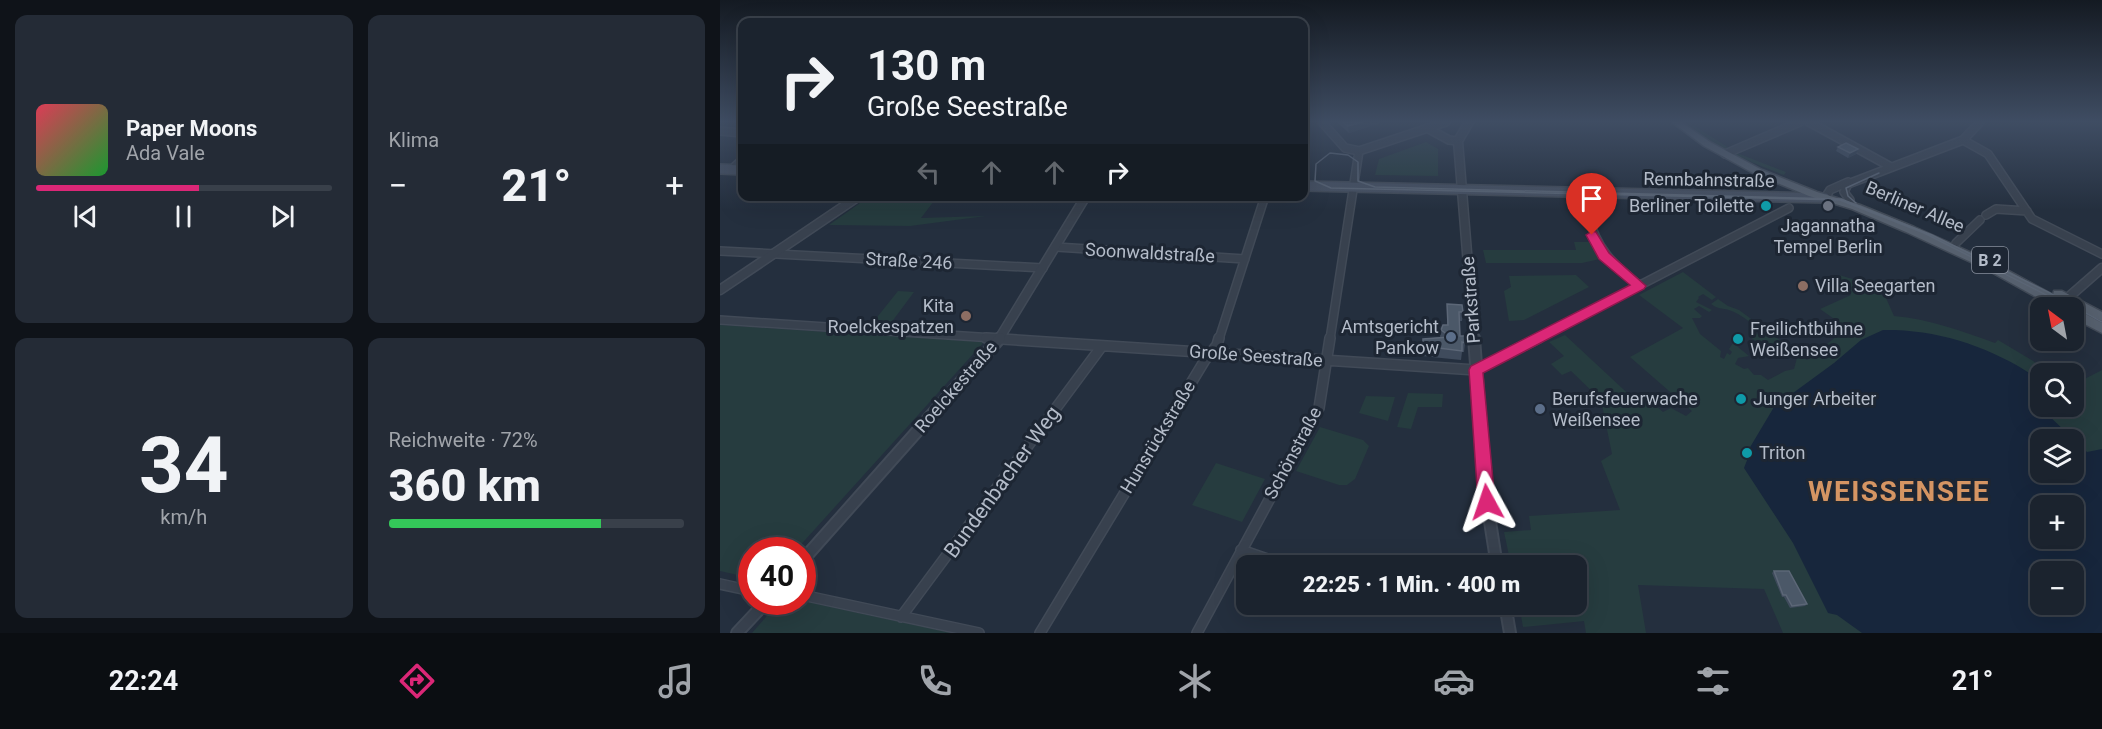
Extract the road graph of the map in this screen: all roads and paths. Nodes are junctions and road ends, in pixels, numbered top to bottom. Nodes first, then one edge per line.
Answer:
1 (1359, 151) edge
2 (1459, 152) edge
3 (1721, 152) edge
4 (1731, 152) edge
5 (1863, 152) edge
6 (1932, 152) edge
7 (1984, 152) edge
8 (1725, 154) junction
9 (738, 164) edge
10 (1891, 167) junction
11 (720, 169) edge
12 (732, 169) junction
13 (738, 170) edge
14 (1861, 178) junction
15 (1308, 186) edge
16 (1353, 187) junction
17 (1463, 190) junction
18 (1827, 195) junction
19 (852, 201) edge
20 (1083, 201) edge
21 (1263, 201) edge
22 (1855, 202) junction
23 (1789, 208) dead end
24 (2027, 211) junction
25 (1587, 213) dead end
26 (1956, 243) junction
27 (1056, 247) junction
28 (720, 251) edge
29 (775, 253) junction
30 (2102, 254) edge
31 (1245, 259) junction
32 (1043, 268) junction
33 (2102, 268) edge
34 (1640, 286) junction
35 (720, 290) edge
36 (2051, 297) edge
37 (2052, 297) edge
38 (2072, 297) edge
39 (2084, 311) edge
40 (2102, 317) edge
41 (2084, 318) edge
42 (720, 320) edge
43 (2102, 329) edge
44 (999, 339) junction
45 (1102, 346) junction
46 (1210, 354) junction
47 (1326, 361) junction
48 (1476, 370) junction
49 (816, 545) edge
50 (1241, 550) junction
51 (1256, 555) edge
52 (1495, 555) edge
53 (720, 584) edge
54 (738, 588) edge
55 (816, 598) edge
56 (754, 615) edge
57 (1507, 615) edge
58 (901, 617) junction
59 (737, 633) edge
60 (979, 633) edge
61 (1040, 633) edge
62 (1197, 633) edge
63 (1510, 633) edge

1 - 16 street, Schönstraße
2 - 17 street, Parkstraße
3 - 8 main road, Berliner Allee / B 2
4 - 8 street
5 - 10 street
6 - 10 street
7 - 24 street
8 - 18 main road, Berliner Allee / B 2
9 - 12 street
10 - 14 street
11 - 12 main road
12 - 13 main road
14 - 18 street
14 - 22 street
15 - 16 main road, Rennbahnstraße
16 - 17 main road, Rennbahnstraße
16 - 47 street, Schönstraße
17 - 18 main road, Rennbahnstraße
17 - 48 street, Parkstraße
18 - 22 main road, Berliner Allee / B 2
18 - 36 main road, Berliner Allee / B 2
19 - 29 street
20 - 27 street, Roelckestraße
21 - 31 street, Hunsrückstraße
22 - 26 main road, Berliner Allee / B 2
23 - 34 street
24 - 26 street
24 - 30 street
25 - 34 street
26 - 37 main road, Berliner Allee / B 2
27 - 31 street, Soonwaldstraße
27 - 32 street, Roelckestraße
28 - 29 street, Straße 246
29 - 32 street, Straße 246
29 - 35 street
31 - 46 street, Hunsrückstraße
32 - 44 street, Roelckestraße
33 - 38 street
34 - 48 street
39 - 40 main road, Berliner Allee / B 2
41 - 43 main road
42 - 44 street, Große Seestraße
44 - 45 street, Große Seestraße
44 - 49 street, Roelckestraße
45 - 46 street, Große Seestraße
45 - 58 street, Bundenbacher Weg
46 - 47 street, Große Seestraße
46 - 61 street, Hunsrückstraße
47 - 48 street, Große Seestraße
47 - 50 street, Schönstraße
48 - 52 street, Parkstraße
50 - 51 street
50 - 62 street, Schönstraße
53 - 54 street
55 - 58 street
56 - 59 street
57 - 63 street
58 - 60 street

